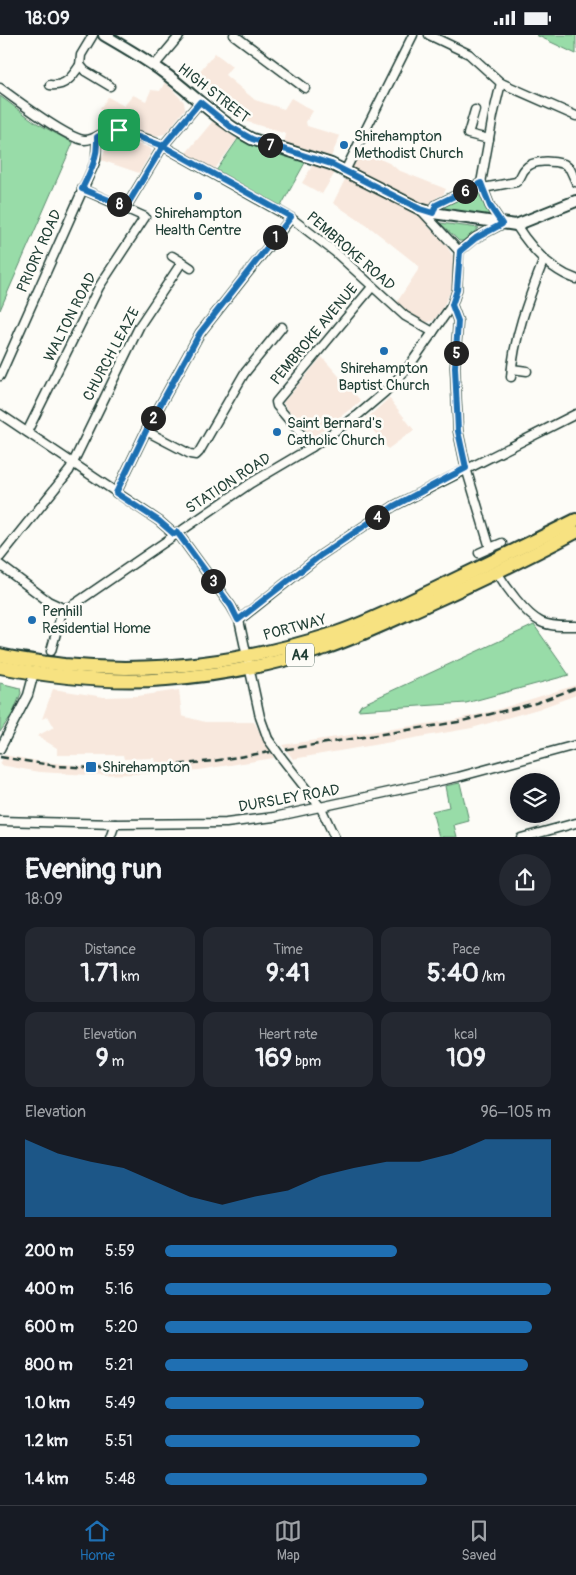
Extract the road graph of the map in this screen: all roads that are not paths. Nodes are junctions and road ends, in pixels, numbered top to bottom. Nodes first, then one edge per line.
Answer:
1 (93, 35) edge
2 (104, 35) edge
3 (180, 35) edge
4 (234, 35) edge
5 (414, 35) edge
6 (429, 35) edge
7 (80, 65) junction
8 (154, 65) junction
9 (501, 83) junction
10 (50, 85) dead end
11 (110, 87) dead end
12 (0, 88) edge
13 (306, 88) dead end
14 (200, 102) junction
15 (474, 110) dead end
16 (576, 116) edge
17 (97, 137) junction
18 (489, 139) junction
19 (163, 146) junction
20 (345, 171) junction
21 (576, 182) edge
22 (482, 185) junction
23 (82, 189) junction
24 (576, 201) edge
25 (126, 207) junction
26 (420, 209) junction
27 (433, 213) junction
28 (291, 217) junction
29 (502, 224) junction
30 (516, 225) junction
31 (460, 251) junction
32 (172, 255) dead end
33 (544, 259) junction
34 (182, 262) junction
35 (191, 268) dead end
36 (576, 279) edge
37 (372, 287) junction
38 (452, 305) junction
39 (282, 327) dead end
40 (433, 332) junction
41 (527, 371) dead end
42 (0, 376) edge
43 (0, 414) edge
44 (576, 414) edge
45 (146, 431) junction
46 (27, 432) junction
47 (312, 447) junction
48 (73, 463) junction
49 (466, 468) junction
50 (116, 493) junction
51 (576, 520) edge
52 (576, 532) edge
53 (176, 533) junction
54 (502, 543) dead end
55 (490, 548) junction
56 (480, 553) dead end
57 (0, 557) edge
58 (0, 565) edge
59 (497, 572) junction
60 (63, 608) junction
61 (238, 620) junction
62 (576, 626) edge
63 (50, 651) dead end
64 (0, 655) edge
65 (247, 662) junction
66 (0, 667) edge
67 (34, 673) junction
68 (576, 745) edge
69 (0, 749) edge
70 (321, 808) junction
71 (0, 821) edge
72 (576, 823) edge
73 (115, 824) junction
74 (110, 837) edge
75 (335, 837) edge
76 (522, 837) edge

1 - 7 street
2 - 8 main road, HIGH STREET
3 - 8 street
4 - 13 street
5 - 20 street
6 - 9 street
7 - 10 street
7 - 11 street
8 - 14 main road, HIGH STREET
9 - 16 street
9 - 18 street
12 - 17 street
14 - 19 street
14 - 20 main road, HIGH STREET
15 - 18 street
17 - 19 street, PEMBROKE ROAD
17 - 23 street, PRIORY ROAD
18 - 22 street
19 - 25 street
19 - 28 street, PEMBROKE ROAD
20 - 26 main road, HIGH STREET
21 - 22 street
22 - 27 street
22 - 29 street
23 - 25 street
23 - 42 street, PRIORY ROAD
24 - 30 main road
25 - 46 street, WALTON ROAD
26 - 27 main road
26 - 31 street, HIGH STREET
27 - 29 main road
28 - 37 street, PEMBROKE ROAD
28 - 45 street
29 - 30 main road
29 - 31 street
30 - 33 street
31 - 38 street, STATION ROAD
32 - 34 street
33 - 36 street
33 - 41 street
34 - 35 street
34 - 48 street, CHURCH LEAZE
37 - 40 street, PEMBROKE ROAD
37 - 47 street, PEMBROKE AVENUE
38 - 40 street, STATION ROAD
38 - 49 street
39 - 45 street
40 - 47 street, STATION ROAD
43 - 46 street
44 - 49 street
45 - 50 street
46 - 48 street
47 - 53 street, STATION ROAD
48 - 50 street
48 - 57 street, CHURCH LEAZE
49 - 55 street
49 - 61 street
50 - 53 street
51 - 65 highway, PORTWAY / A4
52 - 59 highway, PORTWAY / A4
53 - 60 street, STATION ROAD
53 - 61 street
54 - 55 street
55 - 56 street
58 - 60 street
59 - 62 street
59 - 65 highway, PORTWAY / A4
60 - 63 street
61 - 65 street
64 - 65 highway, PORTWAY / A4
65 - 67 highway, PORTWAY / A4
65 - 70 street, bridge
66 - 67 highway, PORTWAY / A4
67 - 69 street
68 - 70 street, DURSLEY ROAD
70 - 73 street, DURSLEY ROAD
70 - 75 street
71 - 73 street, DURSLEY ROAD
72 - 76 street
73 - 74 street

